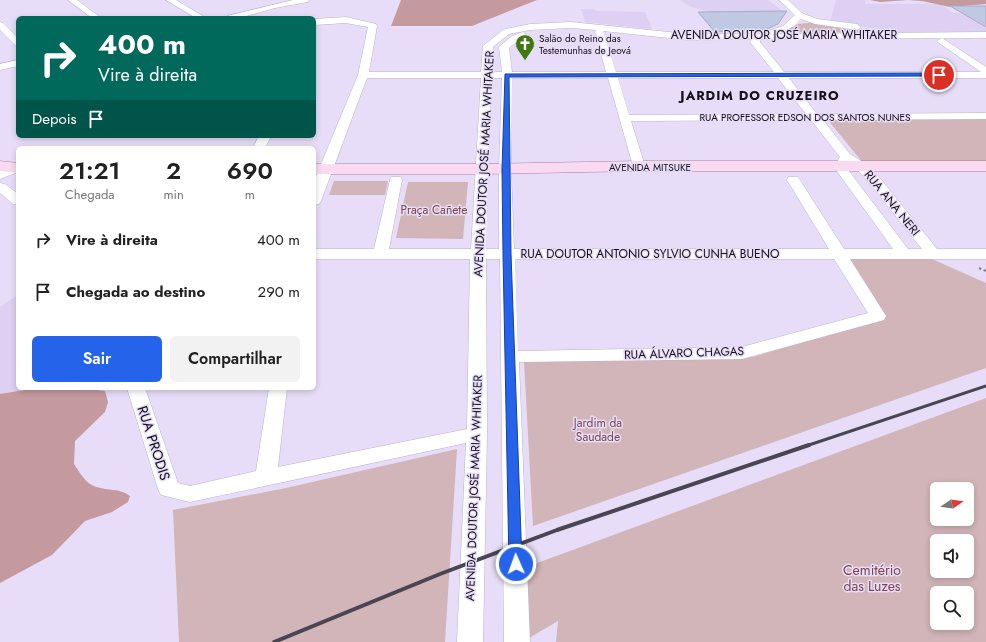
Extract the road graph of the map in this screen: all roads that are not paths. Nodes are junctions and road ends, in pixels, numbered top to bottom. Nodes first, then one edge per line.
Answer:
1 (72, 0) edge
2 (170, 0) edge
3 (262, 0) edge
4 (305, 0) edge
5 (783, 0) edge
6 (274, 6) junction
7 (94, 16) edge
8 (198, 16) edge
9 (237, 16) edge
10 (797, 19) junction
11 (316, 24) edge
12 (0, 25) edge
13 (599, 32) junction
14 (903, 35) junction
15 (986, 35) edge
16 (756, 39) junction
17 (16, 41) edge
18 (942, 41) junction
19 (986, 41) edge
20 (16, 63) edge
21 (0, 67) edge
22 (986, 71) edge
23 (363, 75) junction
24 (486, 75) junction
25 (507, 75) junction
26 (612, 75) junction
27 (781, 75) junction
28 (986, 75) edge
29 (986, 116) edge
30 (815, 117) junction
31 (625, 118) junction
32 (843, 162) junction
33 (0, 166) edge
34 (639, 166) junction
35 (986, 166) edge
36 (862, 167) junction
37 (16, 168) edge
38 (16, 169) edge
39 (319, 174) edge
40 (0, 175) edge
41 (482, 175) junction
42 (506, 175) junction
43 (0, 179) edge
44 (16, 179) edge
45 (396, 180) junction
46 (793, 180) junction
47 (986, 180) edge
48 (850, 181) junction
49 (875, 181) junction
50 (0, 187) edge
51 (316, 190) edge
52 (16, 199) edge
53 (316, 254) edge
54 (380, 254) junction
55 (478, 254) junction
56 (507, 254) junction
57 (839, 254) junction
58 (904, 254) junction
59 (933, 254) junction
60 (986, 254) edge
61 (510, 357) junction
62 (137, 390) edge
63 (278, 390) edge
64 (477, 434) junction
65 (266, 477) junction
66 (470, 642) edge
67 (517, 642) edge

1 - 7 street
2 - 8 street
3 - 6 street
4 - 6 street
5 - 10 street
6 - 9 street
10 - 14 street
10 - 16 street
11 - 23 street
12 - 17 street
13 - 16 street, AVENIDA DOUTOR JOSÉ MARIA WHITAKER
13 - 25 street, AVENIDA DOUTOR JOSÉ MARIA WHITAKER
13 - 26 street
14 - 15 street, AVENIDA DOUTOR JOSÉ MARIA WHITAKER
14 - 16 street, AVENIDA DOUTOR JOSÉ MARIA WHITAKER
16 - 18 street, AVENIDA DOUTOR JOSÉ MARIA WHITAKER
16 - 24 street, AVENIDA DOUTOR JOSÉ MARIA WHITAKER
16 - 27 street, RUA ANA NERI
18 - 19 street, AVENIDA DOUTOR JOSÉ MARIA WHITAKER
18 - 22 street
20 - 21 street
23 - 24 street
23 - 39 street
24 - 25 street
24 - 41 street, AVENIDA DOUTOR JOSÉ MARIA WHITAKER
25 - 26 street
25 - 42 street, AVENIDA DOUTOR JOSÉ MARIA WHITAKER
26 - 27 street
26 - 31 street
27 - 28 street
27 - 30 street, RUA ANA NERI
29 - 30 street, RUA PROFESSOR EDSON DOS SANTOS NUNES
30 - 31 street, RUA PROFESSOR EDSON DOS SANTOS NUNES
30 - 32 street, RUA ANA NERI
31 - 34 street
32 - 34 main road, AVENIDA MITSUKE
32 - 36 main road, AVENIDA MITSUKE
32 - 48 street, RUA ANA NERI
33 - 37 main road
34 - 42 main road, AVENIDA MITSUKE
35 - 36 main road, AVENIDA MITSUKE
36 - 49 street, RUA ANA NERI
38 - 40 street
39 - 41 main road, AVENIDA MITSUKE
39 - 45 main road, AVENIDA MITSUKE
39 - 51 street
41 - 42 main road, AVENIDA MITSUKE
41 - 45 main road, AVENIDA MITSUKE
41 - 55 street, AVENIDA DOUTOR JOSÉ MARIA WHITAKER
42 - 46 main road, AVENIDA MITSUKE
42 - 56 street, AVENIDA DOUTOR JOSÉ MARIA WHITAKER
43 - 44 main road
45 - 54 street
46 - 48 main road, AVENIDA MITSUKE
46 - 57 street
47 - 49 main road, AVENIDA MITSUKE
48 - 49 main road, AVENIDA MITSUKE
48 - 58 street, RUA ANA NERI
49 - 59 street, RUA ANA NERI
50 - 52 street
53 - 54 street, RUA DOUTOR ANTONIO SYLVIO CUNHA BUENO
54 - 55 street, RUA DOUTOR ANTONIO SYLVIO CUNHA BUENO
55 - 56 street, RUA DOUTOR ANTONIO SYLVIO CUNHA BUENO
55 - 64 street, AVENIDA DOUTOR JOSÉ MARIA WHITAKER
56 - 57 street, RUA DOUTOR ANTONIO SYLVIO CUNHA BUENO
56 - 61 street, AVENIDA DOUTOR JOSÉ MARIA WHITAKER
57 - 58 street, RUA DOUTOR ANTONIO SYLVIO CUNHA BUENO
57 - 61 street, RUA ÁLVARO CHAGAS
58 - 59 street, RUA DOUTOR ANTONIO SYLVIO CUNHA BUENO
59 - 60 street, RUA DOUTOR ANTONIO SYLVIO CUNHA BUENO
61 - 67 street, AVENIDA DOUTOR JOSÉ MARIA WHITAKER
62 - 65 street, RUA PRODIS
63 - 65 street
64 - 65 street
64 - 66 street, AVENIDA DOUTOR JOSÉ MARIA WHITAKER

